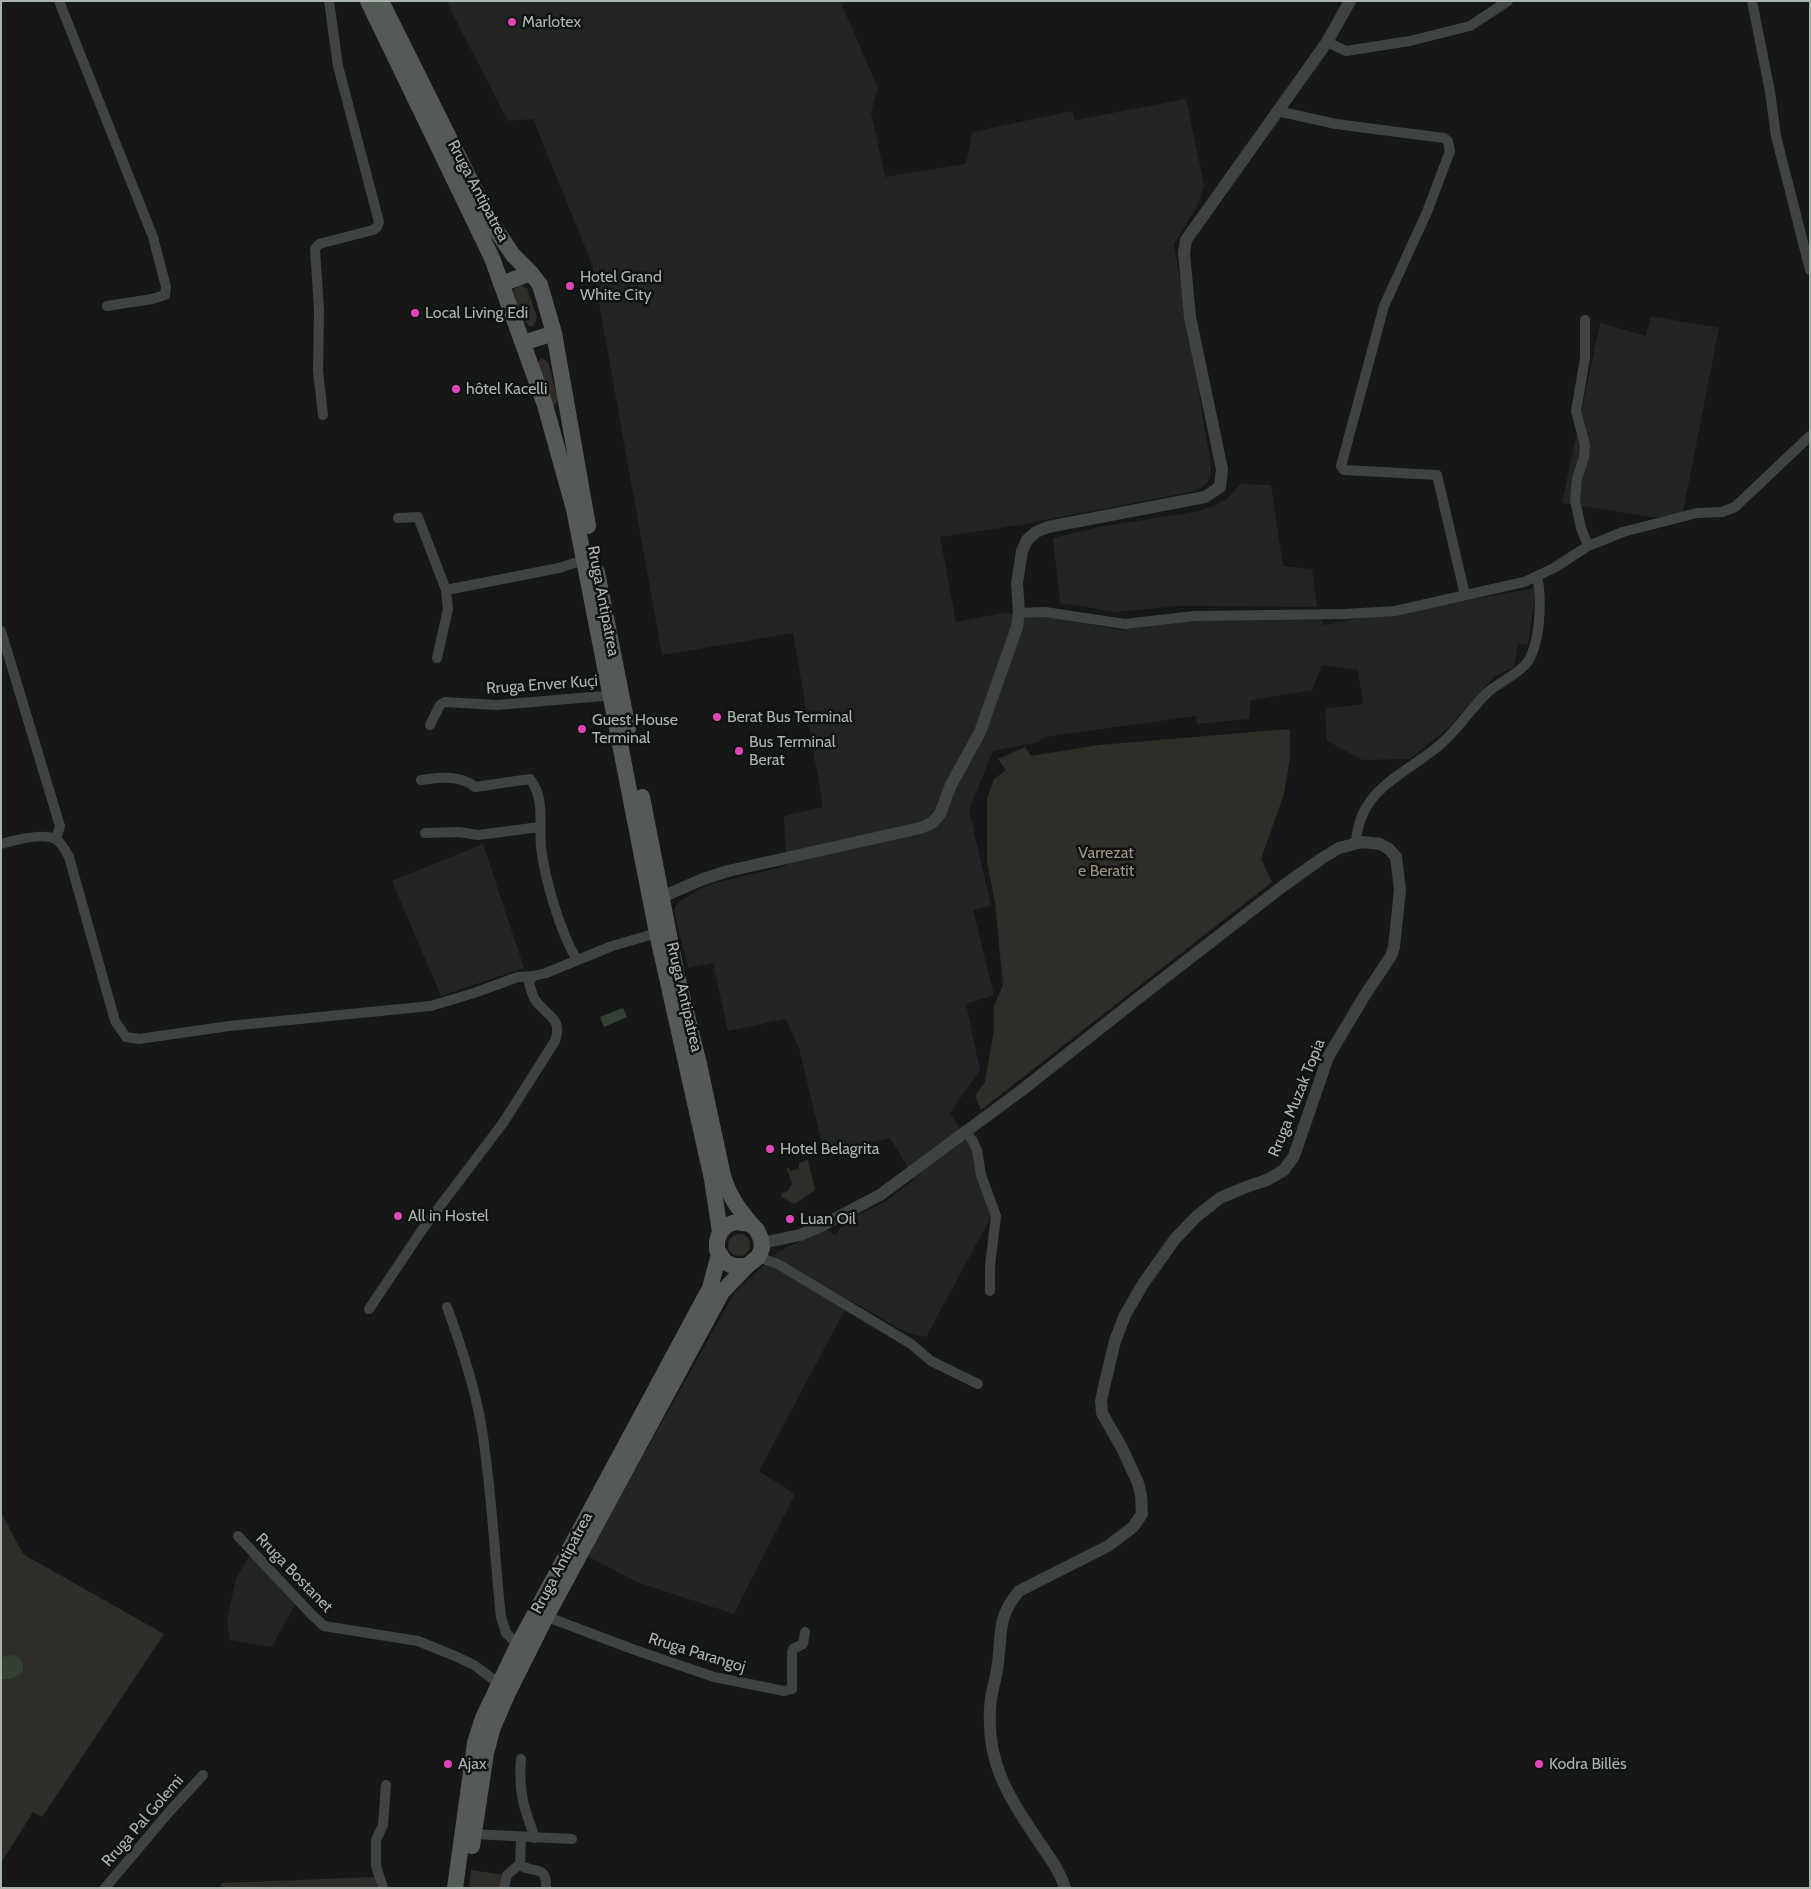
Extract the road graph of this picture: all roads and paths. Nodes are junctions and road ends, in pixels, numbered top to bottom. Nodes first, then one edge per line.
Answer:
1 (59, 1) edge
2 (329, 1) edge
3 (368, 1) edge
4 (382, 1) edge
5 (1350, 1) edge
6 (1508, 1) edge
7 (1752, 1) edge
8 (1328, 42) junction
9 (1277, 111) junction
10 (1810, 270) edge
11 (531, 273) junction
12 (501, 284) junction
13 (107, 306) dead end
14 (1585, 320) dead end
15 (554, 333) junction
16 (523, 343) junction
17 (323, 415) dead end
18 (1810, 436) edge
19 (580, 508) junction
20 (398, 518) dead end
21 (1588, 546) junction
22 (584, 560) junction
23 (1537, 576) junction
24 (446, 590) junction
25 (1465, 595) junction
26 (1019, 613) junction
27 (1, 631) edge
28 (437, 658) dead end
29 (615, 695) junction
30 (430, 726) dead end
31 (421, 780) dead end
32 (540, 827) junction
33 (425, 833) dead end
34 (56, 839) junction
35 (1356, 843) junction
36 (1, 844) edge
37 (656, 898) junction
38 (657, 933) junction
39 (577, 960) junction
40 (533, 976) junction
41 (693, 1065) junction
42 (965, 1131) junction
43 (754, 1227) junction
44 (720, 1232) junction
45 (719, 1254) junction
46 (756, 1255) junction
47 (990, 1290) dead end
48 (447, 1308) dead end
49 (369, 1309) dead end
50 (978, 1384) dead end
51 (238, 1536) dead end
52 (541, 1614) junction
53 (805, 1632) dead end
54 (518, 1646) junction
55 (498, 1683) junction
56 (521, 1759) dead end
57 (203, 1774) dead end
58 (386, 1785) dead end
59 (474, 1834) junction
60 (521, 1837) junction
61 (535, 1838) junction
62 (572, 1839) dead end
63 (520, 1864) junction
64 (105, 1888) edge
65 (383, 1888) edge
66 (455, 1888) edge
67 (466, 1888) edge
68 (504, 1888) edge
69 (546, 1888) edge
70 (1065, 1888) edge

1 - 13 street
2 - 17 street
3 - 12 main road, Rruga Antipatrea
4 - 11 main road, Rruga Antipatrea
5 - 8 street
6 - 8 street
7 - 10 street
8 - 9 street
9 - 25 street
9 - 26 street
11 - 12 main road
11 - 15 main road, Rruga Antipatrea
12 - 16 main road, Rruga Antipatrea
14 - 21 street
15 - 16 main road
15 - 19 main road, Rruga Antipatrea
16 - 19 main road, Rruga Antipatrea
18 - 21 street
19 - 22 main road, Rruga Antipatrea
19 - 29 main road, Rruga Antipatrea
20 - 24 street
21 - 23 street
22 - 24 street
22 - 29 main road, Rruga Antipatrea
23 - 25 street
23 - 35 street
24 - 28 street
25 - 26 street
26 - 37 street
27 - 34 street
29 - 30 street, Rruga Enver Kuçi
29 - 37 main road, Rruga Antipatrea
31 - 32 street
32 - 33 street
32 - 39 street
34 - 36 street
34 - 40 street
35 - 42 street, Rruga Muzak Topia
35 - 70 street, Rruga Muzak Topia
37 - 38 main road, Rruga Antipatrea
37 - 41 main road, Rruga Antipatrea
38 - 39 street
38 - 41 main road, Rruga Antipatrea
39 - 40 street
40 - 49 street
41 - 43 main road, Rruga Antipatrea
41 - 44 main road, Rruga Antipatrea
42 - 46 street, Rruga Muzak Topia
42 - 47 street
43 - 44 main road
43 - 46 main road, Rruga Antipatrea
44 - 45 main road, Rruga Antipatrea
45 - 46 main road
45 - 52 main road, Rruga Antipatrea
46 - 50 street
46 - 52 main road, Rruga Antipatrea
48 - 54 street
51 - 55 street, Rruga Bostanet
52 - 53 street, Rruga Parangoj
52 - 54 main road, Rruga Antipatrea
52 - 59 main road, Rruga Antipatrea
54 - 55 main road, Rruga Antipatrea
55 - 66 main road, Rruga Antipatrea
56 - 61 street
57 - 64 street, Rruga Pal Golemi
58 - 65 street
59 - 60 street
59 - 67 main road, Rruga Antipatrea
60 - 61 street
60 - 63 street
61 - 62 street
63 - 68 street
63 - 69 street

